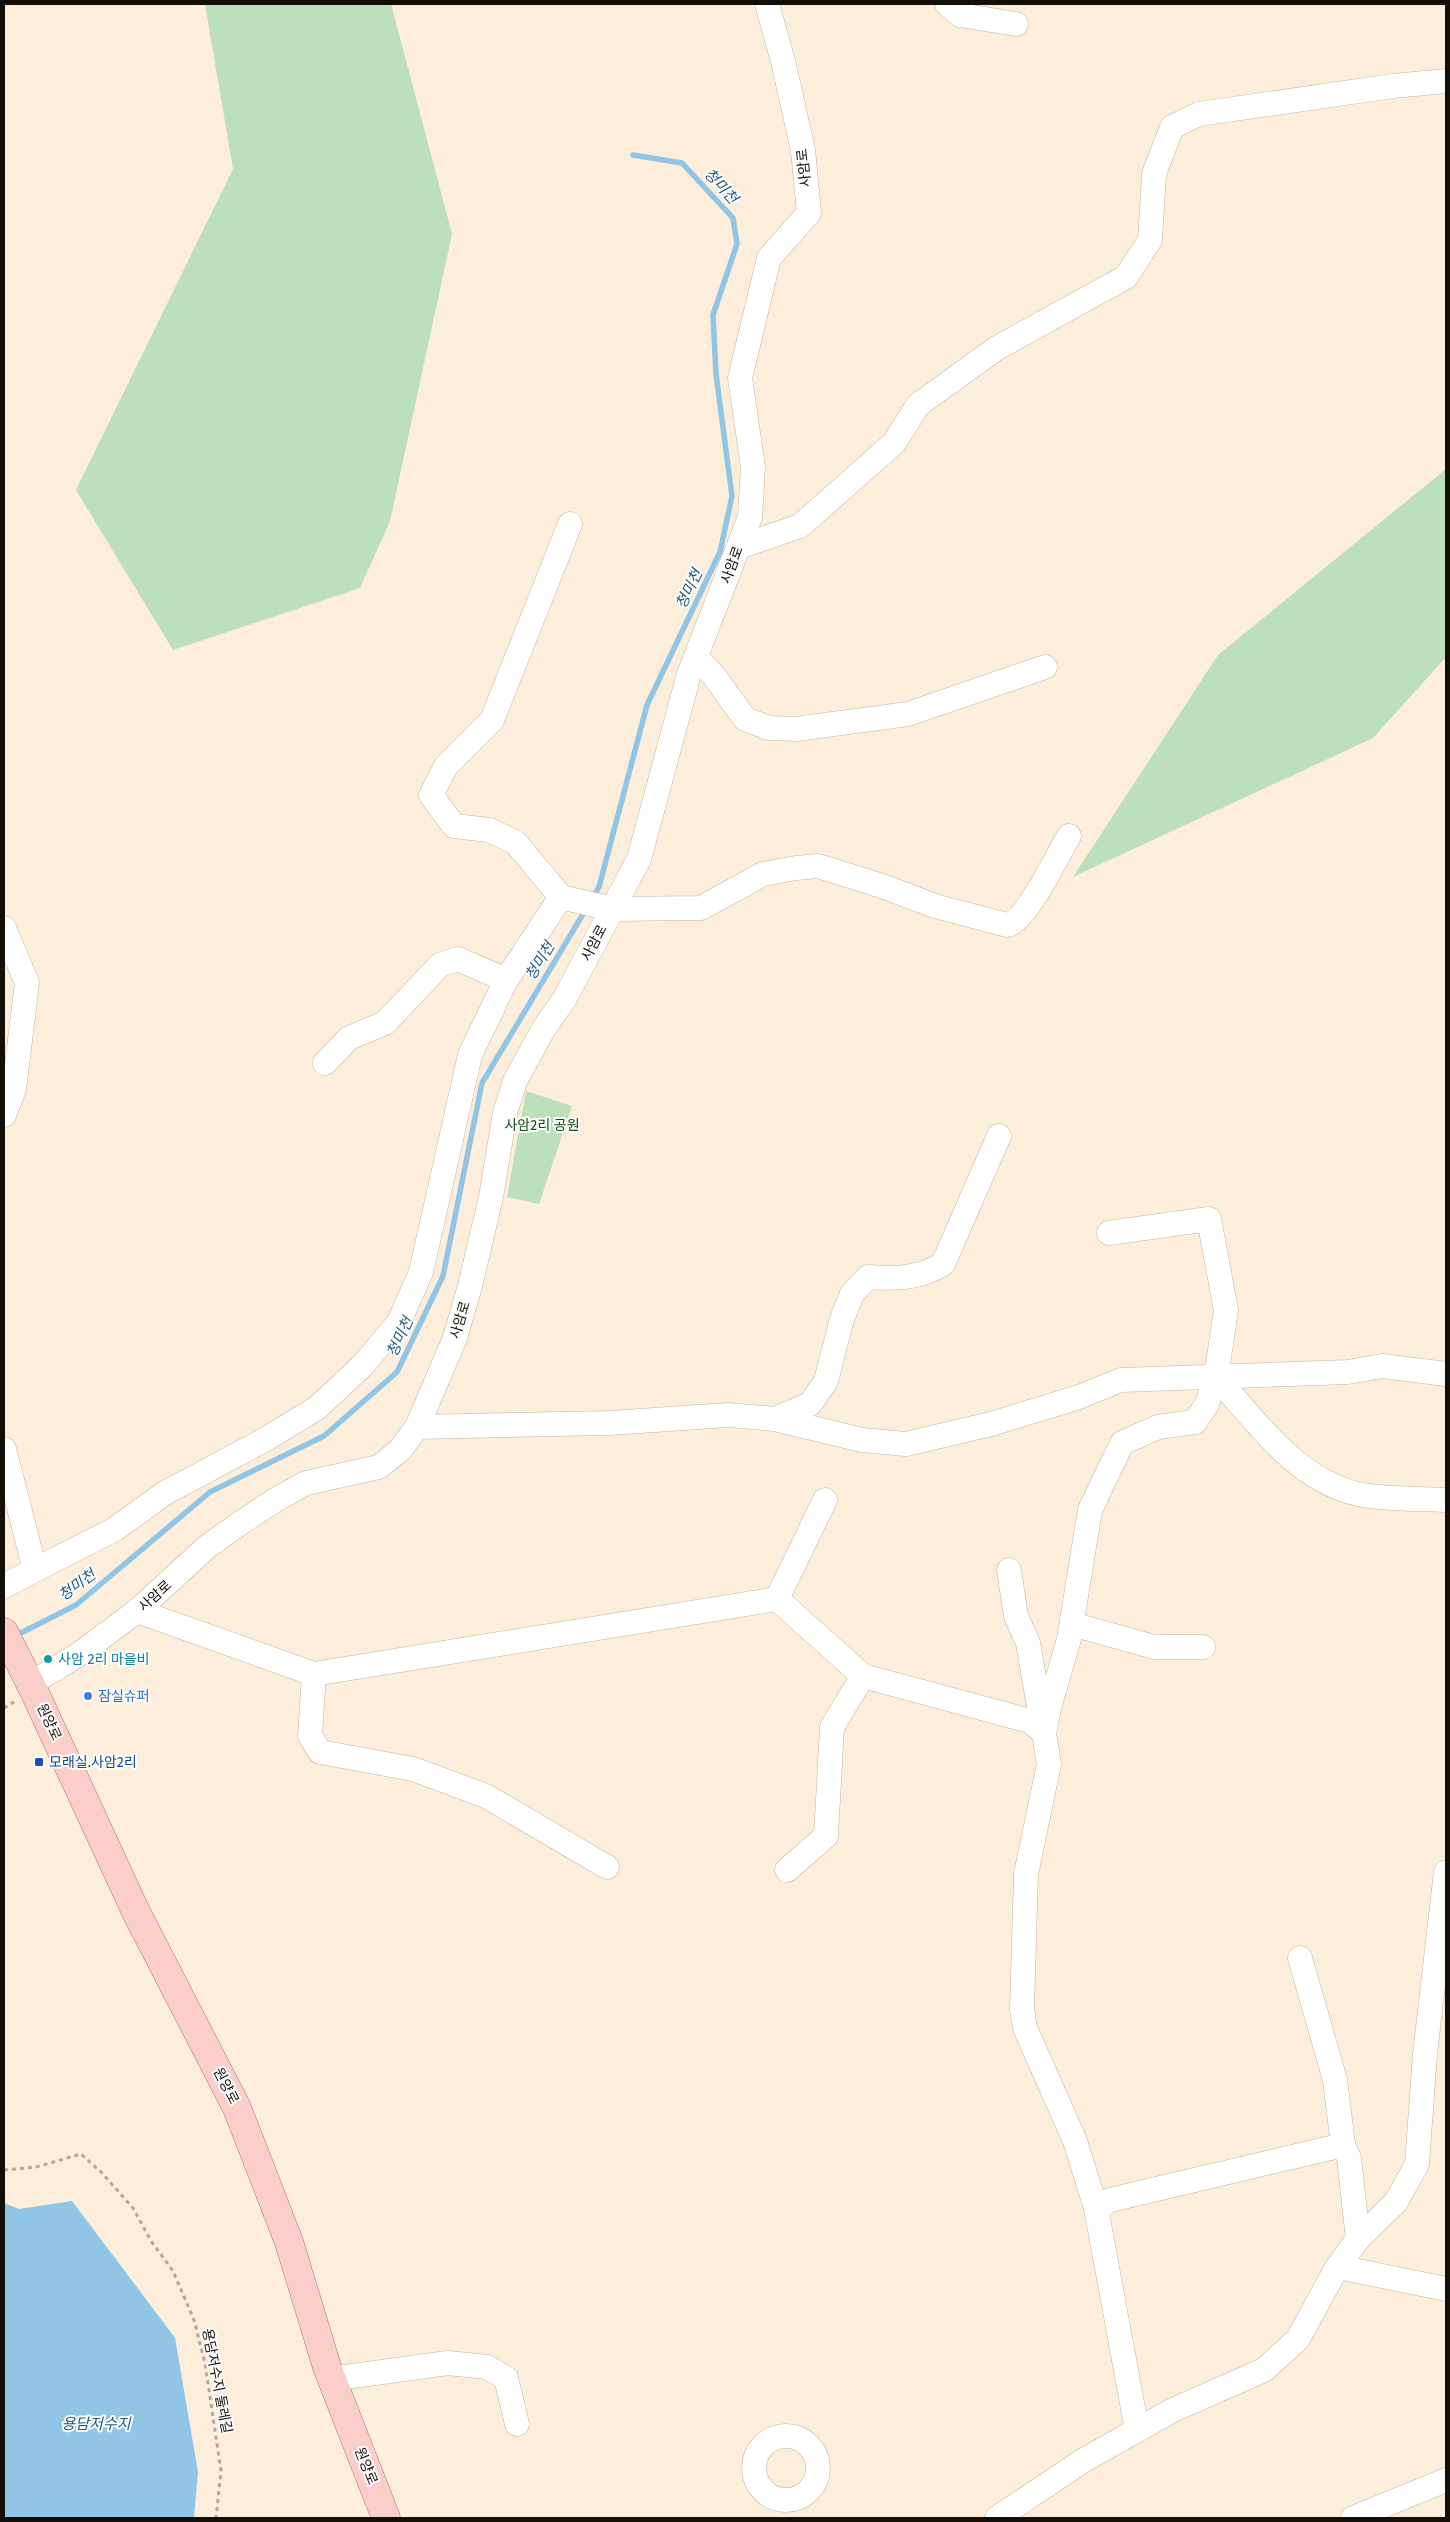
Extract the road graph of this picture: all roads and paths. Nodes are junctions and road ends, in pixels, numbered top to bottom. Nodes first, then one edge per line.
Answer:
1 (767, 4) edge
2 (947, 4) edge
3 (1016, 24) dead end
4 (1446, 81) edge
5 (570, 524) dead end
6 (739, 547) junction
7 (696, 657) junction
8 (1045, 667) dead end
9 (1069, 836) dead end
10 (561, 898) junction
11 (612, 909) junction
12 (4, 928) edge
13 (506, 980) junction
14 (325, 1063) dead end
15 (4, 1115) edge
16 (999, 1136) dead end
17 (1109, 1233) dead end
18 (1446, 1374) edge
19 (1216, 1377) junction
20 (775, 1419) junction
21 (417, 1427) junction
22 (4, 1449) edge
23 (826, 1500) dead end
24 (1446, 1500) edge
25 (35, 1570) junction
26 (1009, 1570) dead end
27 (4, 1586) edge
28 (777, 1599) junction
29 (137, 1612) junction
30 (1072, 1624) junction
31 (4, 1632) edge
32 (1203, 1647) dead end
33 (314, 1674) junction
34 (864, 1676) junction
35 (27, 1678) junction
36 (1044, 1733) junction
37 (607, 1867) dead end
38 (787, 1870) dead end
39 (1446, 1872) edge
40 (1300, 1958) dead end
41 (1343, 2145) junction
42 (4, 2170) edge
43 (1096, 2208) junction
44 (1358, 2239) junction
45 (1338, 2267) junction
46 (1446, 2289) edge
47 (331, 2379) junction
48 (518, 2424) dead end
49 (1137, 2430) junction
50 (1446, 2480) edge
51 (386, 2516) edge
52 (216, 2518) edge
53 (997, 2518) edge
54 (1353, 2518) edge

1 - 6 street, 사암로
2 - 3 street
4 - 6 street
5 - 10 street
6 - 7 street, 사암로
7 - 8 street
7 - 11 street, 사암로
9 - 11 street
10 - 11 street
10 - 13 street
11 - 21 street, 사암로
12 - 15 street
13 - 14 street
13 - 25 street
16 - 20 street
17 - 19 street
18 - 19 street
19 - 20 street
19 - 24 street
19 - 30 street
20 - 21 street
21 - 29 street, 사암로
22 - 25 street
23 - 28 street
25 - 27 street
26 - 36 street
28 - 33 street
28 - 34 street
29 - 33 street
29 - 35 street, 사암로
30 - 32 street
30 - 36 street
31 - 35 main road, 원양로
33 - 37 street
34 - 36 street
34 - 38 street
35 - 47 main road, 원양로
36 - 43 street
39 - 44 street
40 - 41 street
41 - 43 street
41 - 44 street
42 - 52 path, 용담저수지 둘레길
43 - 49 street
44 - 45 street
45 - 46 street
45 - 49 street
47 - 48 street
47 - 51 main road, 원양로
49 - 53 street
50 - 54 street

